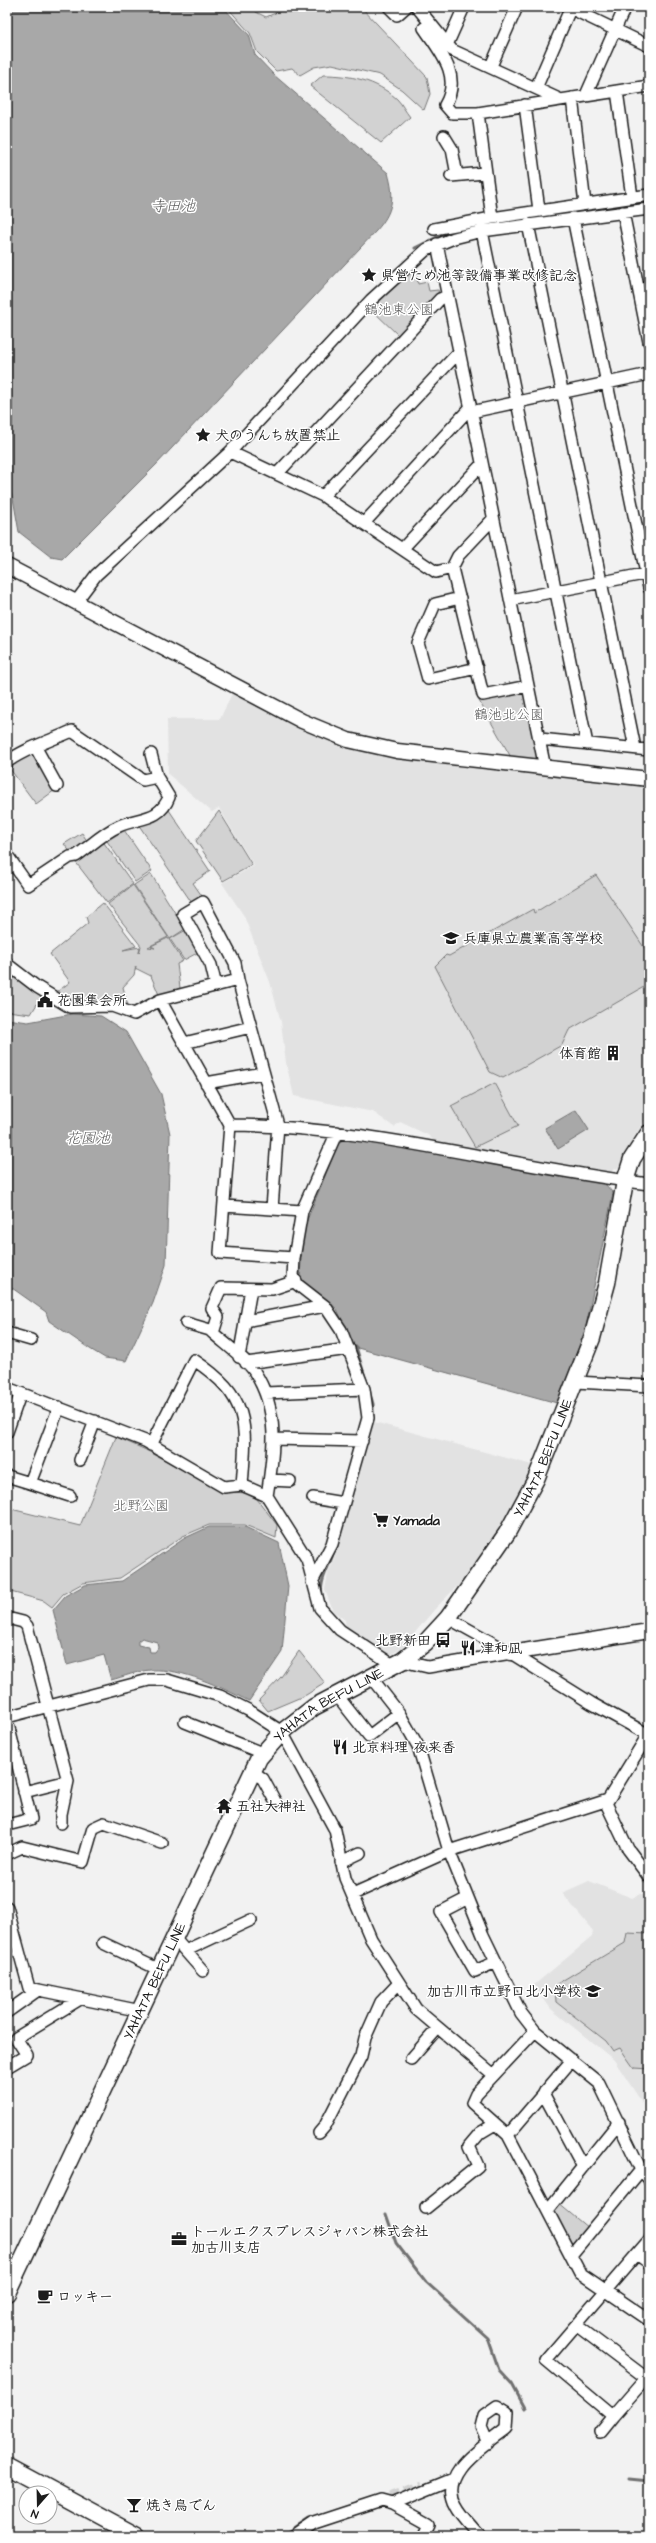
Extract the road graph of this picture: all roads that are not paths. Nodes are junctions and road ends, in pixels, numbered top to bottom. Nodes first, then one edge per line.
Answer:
1 (389, 7) edge
2 (406, 7) edge
3 (417, 7) edge
4 (464, 7) edge
5 (517, 7) edge
6 (570, 7) edge
7 (625, 7) edge
8 (424, 28) dead end
9 (615, 28) junction
10 (447, 45) junction
11 (649, 46) edge
12 (491, 66) junction
13 (649, 86) edge
14 (536, 88) junction
15 (617, 91) junction
16 (586, 95) junction
17 (572, 98) junction
18 (559, 99) junction
19 (525, 105) junction
20 (478, 113) junction
21 (444, 136) dead end
22 (484, 173) junction
23 (649, 195) edge
24 (632, 197) junction
25 (585, 204) junction
26 (649, 209) edge
27 (539, 210) junction
28 (623, 212) junction
29 (492, 218) junction
30 (573, 218) junction
31 (528, 224) junction
32 (434, 229) dead end
33 (482, 231) junction
34 (437, 244) junction
35 (447, 296) junction
36 (649, 342) edge
37 (459, 352) junction
38 (649, 374) edge
39 (608, 383) junction
40 (564, 392) junction
41 (518, 402) junction
42 (471, 410) junction
43 (230, 452) junction
44 (482, 464) junction
45 (277, 474) junction
46 (322, 496) junction
47 (493, 519) junction
48 (364, 523) junction
49 (403, 548) junction
50 (7, 566) edge
51 (452, 568) junction
52 (648, 573) edge
53 (602, 582) junction
54 (649, 588) edge
55 (556, 591) junction
56 (460, 598) junction
57 (510, 600) junction
58 (75, 603) junction
59 (476, 668) junction
60 (528, 686) junction
61 (540, 739) junction
62 (587, 744) junction
63 (36, 748) junction
64 (635, 748) junction
65 (649, 750) edge
66 (151, 754) dead end
67 (7, 762) edge
68 (546, 768) junction
69 (157, 777) junction
70 (649, 779) edge
71 (57, 786) dead end
72 (7, 855) edge
73 (7, 964) edge
74 (238, 980) junction
75 (216, 986) junction
76 (160, 1000) junction
77 (251, 1027) junction
78 (184, 1043) junction
79 (263, 1073) junction
80 (206, 1083) junction
81 (230, 1125) junction
82 (278, 1125) junction
83 (337, 1132) junction
84 (649, 1133) edge
85 (625, 1181) junction
86 (649, 1184) edge
87 (224, 1206) junction
88 (272, 1209) junction
89 (302, 1211) junction
90 (294, 1258) junction
91 (296, 1281) junction
92 (251, 1289) junction
93 (325, 1306) junction
94 (245, 1321) junction
95 (186, 1323) dead end
96 (7, 1333) edge
97 (213, 1333) junction
98 (31, 1340) dead end
99 (349, 1349) junction
100 (242, 1360) junction
101 (576, 1382) junction
102 (649, 1386) edge
103 (7, 1388) edge
104 (364, 1389) junction
105 (265, 1393) junction
106 (20, 1395) junction
107 (59, 1407) junction
108 (95, 1422) junction
109 (7, 1432) edge
110 (274, 1439) junction
111 (362, 1441) junction
112 (150, 1445) junction
113 (80, 1460) dead end
114 (8, 1480) edge
115 (270, 1480) junction
116 (290, 1481) dead end
117 (30, 1484) junction
118 (242, 1486) junction
119 (70, 1496) dead end
120 (267, 1496) junction
121 (312, 1498) dead end
122 (343, 1502) junction
123 (312, 1582) junction
124 (7, 1618) edge
125 (448, 1618) junction
126 (649, 1631) edge
127 (511, 1653) junction
128 (397, 1663) junction
129 (370, 1676) junction
130 (336, 1694) junction
131 (48, 1706) junction
132 (400, 1713) junction
133 (7, 1717) edge
134 (7, 1720) edge
135 (185, 1722) dead end
136 (282, 1732) junction
137 (648, 1735) edge
138 (262, 1753) junction
139 (252, 1771) junction
140 (68, 1781) junction
141 (24, 1792) junction
142 (275, 1801) dead end
143 (605, 1801) junction
144 (61, 1823) dead end
145 (7, 1824) edge
146 (162, 1843) dead end
147 (449, 1851) junction
148 (360, 1853) dead end
149 (7, 1854) edge
150 (341, 1862) junction
151 (649, 1877) edge
152 (353, 1894) junction
153 (468, 1898) junction
154 (7, 1907) edge
155 (251, 1920) dead end
156 (174, 1938) junction
157 (103, 1943) dead end
158 (188, 1953) junction
159 (496, 1962) junction
160 (160, 1970) junction
161 (203, 1970) dead end
162 (399, 1983) junction
163 (38, 1990) junction
164 (80, 1999) junction
165 (141, 2011) junction
166 (7, 2012) edge
167 (438, 2028) junction
168 (536, 2031) junction
169 (11, 2040) edge
170 (411, 2060) dead end
171 (572, 2060) junction
172 (7, 2067) edge
173 (494, 2075) junction
174 (543, 2093) junction
175 (619, 2122) junction
176 (496, 2124) junction
177 (319, 2133) dead end
178 (508, 2135) junction
179 (583, 2167) junction
180 (641, 2170) junction
181 (649, 2180) edge
182 (426, 2208) dead end
183 (548, 2210) junction
184 (649, 2240) edge
185 (637, 2254) junction
186 (571, 2255) junction
187 (649, 2263) edge
188 (605, 2290) junction
189 (7, 2292) edge
190 (649, 2320) edge
191 (576, 2324) junction
192 (647, 2376) edge
193 (613, 2416) junction
194 (600, 2432) dead end
195 (488, 2443) dead end
196 (7, 2466) edge
197 (453, 2479) junction
198 (392, 2504) junction
199 (137, 2536) edge
200 (295, 2536) edge
201 (422, 2536) edge
202 (479, 2536) edge

1 - 2 street
3 - 10 street
4 - 10 street
5 - 12 street
6 - 9 street
6 - 14 street
7 - 9 street
8 - 20 street
9 - 11 street
9 - 16 street
10 - 12 street
12 - 14 street
13 - 15 street
14 - 18 street
15 - 16 street
15 - 24 street
16 - 17 street
17 - 18 street
17 - 25 street
18 - 19 street
19 - 20 street
19 - 27 street
20 - 22 street
21 - 22 street
22 - 29 street
23 - 24 street
24 - 25 street
25 - 27 street
26 - 28 street
27 - 29 street
28 - 30 street
28 - 36 street
29 - 32 street
30 - 31 street
30 - 39 street
31 - 33 street
31 - 40 street
33 - 34 street
33 - 41 street
34 - 35 street
34 - 43 street
35 - 37 street
35 - 45 street
37 - 42 street
37 - 46 street
38 - 39 street
39 - 40 street
39 - 52 street
40 - 41 street
40 - 53 street
41 - 42 street
41 - 55 street
42 - 44 street
42 - 48 street
43 - 45 street
43 - 58 street
44 - 47 street
44 - 49 street
45 - 46 street
46 - 48 street
47 - 51 street
47 - 57 street
48 - 49 street
49 - 51 street
50 - 58 street
51 - 56 street
52 - 53 street
52 - 54 street
53 - 55 street
53 - 64 street
55 - 57 street
55 - 62 street
56 - 59 street
56 - 59 street
57 - 60 street
58 - 68 street
59 - 60 street
60 - 61 street
61 - 62 street
61 - 68 street
62 - 64 street
63 - 67 street
63 - 69 street
63 - 71 street
64 - 65 street
66 - 69 street
68 - 70 street
69 - 72 street
73 - 76 street
74 - 75 street
74 - 75 street
74 - 77 street
75 - 76 street
76 - 78 street
77 - 78 street
77 - 79 street
78 - 80 street
79 - 80 street
79 - 82 street
80 - 81 street
81 - 82 street
81 - 87 street
82 - 83 street
82 - 88 street
83 - 85 street
83 - 89 street
84 - 85 main road, YAHATA BEFU LINE
85 - 86 street
85 - 101 main road, YAHATA BEFU LINE
87 - 88 street
87 - 90 street
88 - 89 street
89 - 90 street
90 - 91 street
91 - 92 street
91 - 93 street
92 - 94 street
92 - 97 street
93 - 94 street
93 - 99 street
94 - 100 street
95 - 97 street
96 - 98 street
97 - 100 street
99 - 100 street
99 - 104 street
100 - 105 street
101 - 102 street
101 - 125 main road, YAHATA BEFU LINE
103 - 106 street
104 - 105 street
104 - 111 street
105 - 110 street
106 - 107 street
106 - 109 street
107 - 108 street
107 - 117 street
108 - 112 street
108 - 113 street
110 - 111 street
110 - 115 street
111 - 122 street
112 - 118 street
112 - 118 street
114 - 117 street
115 - 116 street
115 - 120 street
117 - 119 street
118 - 120 street
120 - 123 street
121 - 122 street
122 - 123 street
123 - 128 street
124 - 131 street
125 - 127 street
125 - 128 main road, YAHATA BEFU LINE
126 - 127 street
127 - 128 street
127 - 137 street
128 - 129 main road, YAHATA BEFU LINE
129 - 130 main road, YAHATA BEFU LINE
129 - 132 street
130 - 132 street
130 - 136 main road, YAHATA BEFU LINE
131 - 133 street
131 - 136 street
131 - 140 street
132 - 147 street
134 - 141 street
135 - 138 street
136 - 138 main road, YAHATA BEFU LINE
136 - 150 street
137 - 143 street
138 - 139 main road, YAHATA BEFU LINE
139 - 142 street
139 - 156 main road, YAHATA BEFU LINE
140 - 141 street
140 - 144 street
141 - 145 street
143 - 147 street
143 - 151 street
146 - 149 street
147 - 152 street
147 - 153 street
148 - 150 street
150 - 152 street
152 - 162 street
153 - 159 street
153 - 159 street
154 - 163 street
155 - 158 street
156 - 158 street
156 - 160 main road, YAHATA BEFU LINE
157 - 160 street
158 - 161 street
159 - 168 street
160 - 165 main road, YAHATA BEFU LINE
162 - 167 street
162 - 177 street
163 - 164 street
163 - 166 street
164 - 165 street
164 - 169 street
165 - 189 main road, YAHATA BEFU LINE
167 - 170 street
167 - 173 street
168 - 171 street
168 - 173 street
169 - 172 street
171 - 174 street
171 - 175 street
173 - 176 street
174 - 178 street
174 - 179 street
175 - 179 street
175 - 180 street
176 - 178 street
176 - 182 street
178 - 183 street
179 - 183 street
180 - 181 street
180 - 186 street
183 - 186 street
184 - 185 street
185 - 187 street
185 - 188 street
186 - 188 street
188 - 190 street
188 - 191 street
191 - 192 street
191 - 193 street
192 - 193 street
193 - 194 street
195 - 197 street
196 - 199 main road
197 - 198 street
197 - 202 street
198 - 200 street
198 - 201 street

